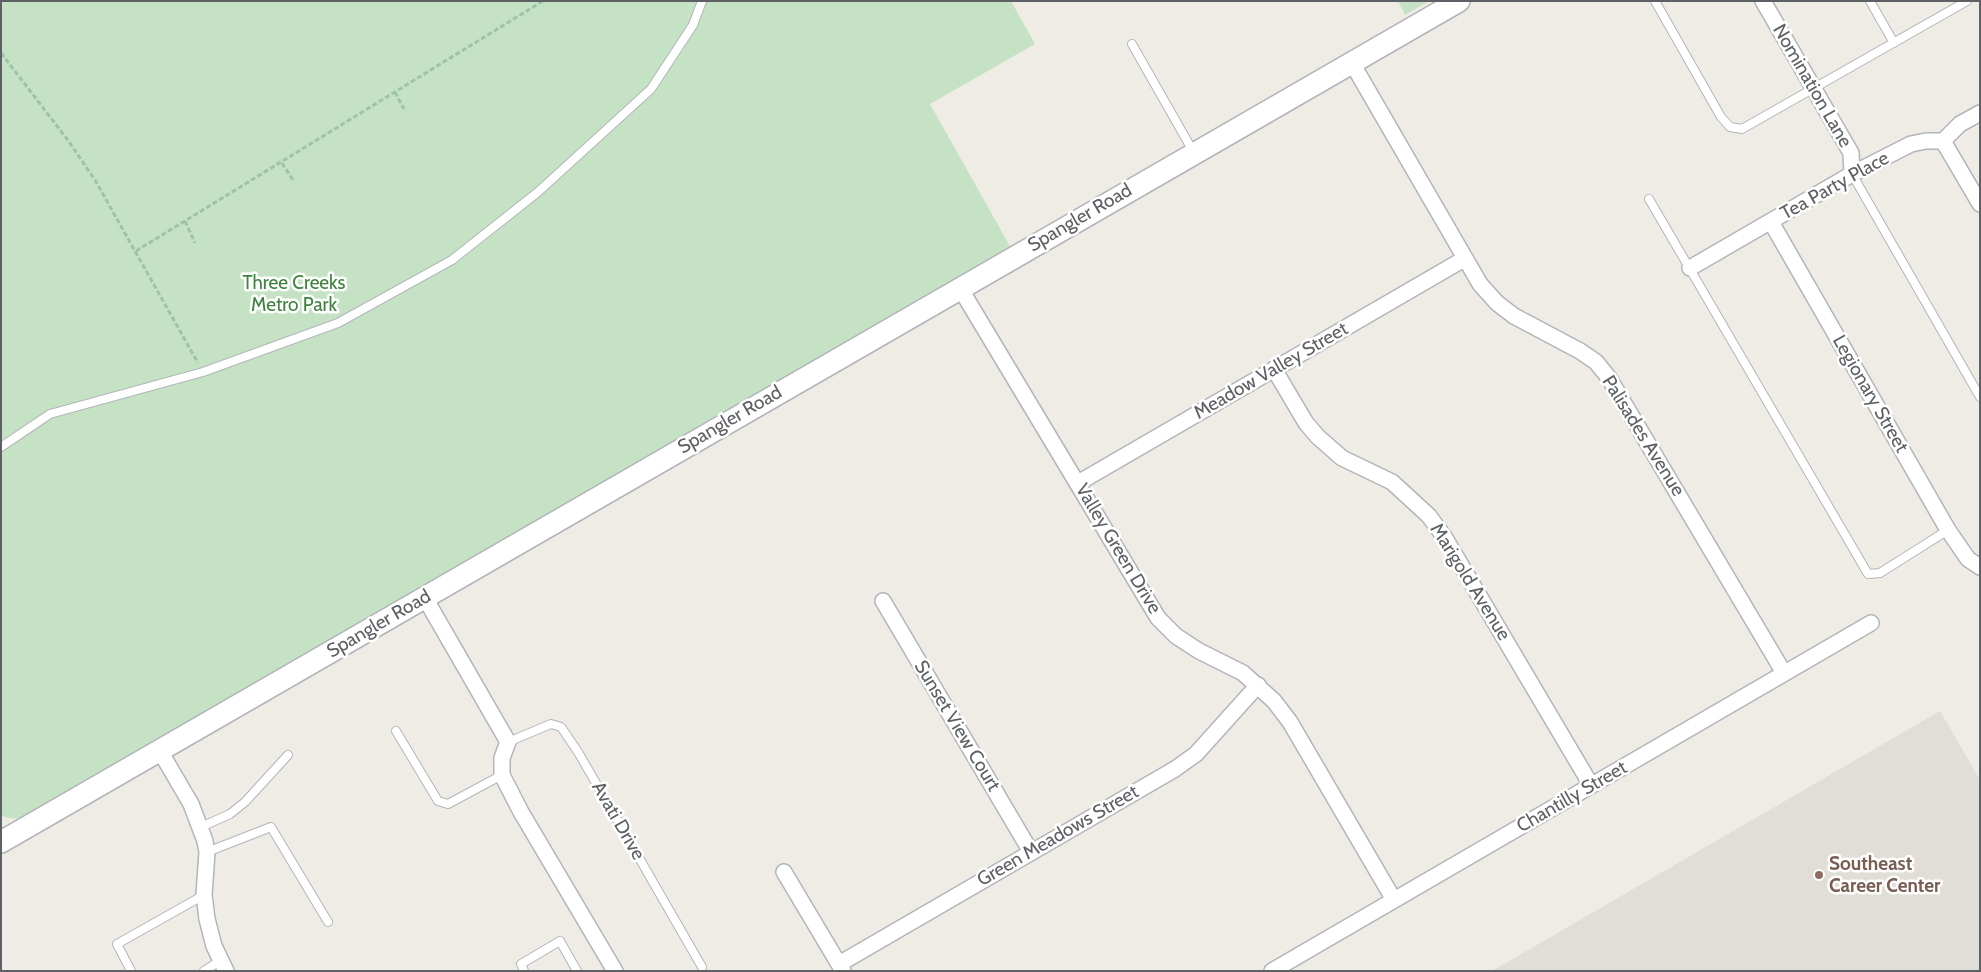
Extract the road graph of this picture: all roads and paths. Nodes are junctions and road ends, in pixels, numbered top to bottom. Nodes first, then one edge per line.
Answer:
1 (543, 1) edge
2 (702, 1) edge
3 (1459, 1) edge
4 (1655, 1) edge
5 (1763, 1) edge
6 (1870, 1) edge
7 (1967, 1) edge
8 (1894, 43) junction
9 (1132, 44) dead end
10 (1, 53) edge
11 (1352, 63) junction
12 (1813, 89) junction
13 (395, 92) junction
14 (404, 109) dead end
15 (1980, 113) edge
16 (1943, 141) junction
17 (1194, 153) junction
18 (282, 163) junction
19 (1852, 174) junction
20 (293, 180) dead end
21 (1649, 199) dead end
22 (1980, 204) edge
23 (185, 222) junction
24 (1771, 222) junction
25 (195, 242) dead end
26 (136, 252) junction
27 (1464, 259) junction
28 (1690, 268) junction
29 (960, 288) junction
30 (1274, 369) junction
31 (203, 372) junction
32 (1980, 397) edge
33 (1, 447) edge
34 (1078, 483) junction
35 (1948, 530) junction
36 (1977, 565) edge
37 (425, 598) junction
38 (883, 601) dead end
39 (1871, 623) dead end
40 (1784, 672) junction
41 (1258, 684) junction
42 (396, 731) dead end
43 (508, 742) junction
44 (160, 751) junction
45 (288, 755) dead end
46 (502, 775) junction
47 (1591, 786) junction
48 (201, 827) junction
49 (1, 842) edge
50 (207, 852) junction
51 (1032, 852) junction
52 (784, 872) dead end
53 (204, 895) junction
54 (1394, 900) junction
55 (328, 922) dead end
56 (223, 966) edge
57 (702, 967) dead end
58 (841, 967) edge
59 (131, 971) edge
60 (204, 971) edge
61 (524, 971) edge
62 (577, 971) edge
63 (615, 971) edge
64 (1272, 971) edge

1 - 13 path
2 - 31 lane
3 - 11 street, Spangler Road
4 - 12 lane
5 - 12 street, Nomination Lane
6 - 8 lane
7 - 8 lane
8 - 12 lane
9 - 17 lane
10 - 26 path
11 - 17 street, Spangler Road
11 - 27 street, Palisades Avenue
12 - 19 street, Nomination Lane
13 - 14 path
13 - 18 path
15 - 16 street
16 - 19 street, Tea Party Place
16 - 22 street
17 - 29 street, Spangler Road
18 - 20 path
18 - 23 path
19 - 24 street, Tea Party Place
19 - 32 lane
21 - 28 lane
23 - 25 path
23 - 26 path
24 - 28 street, Tea Party Place
24 - 35 street, Legionary Street
26 - 31 path
27 - 30 street, Meadow Valley Street
27 - 40 street, Palisades Avenue
28 - 35 lane
29 - 34 street, Valley Green Drive
29 - 37 street, Spangler Road
30 - 34 street, Meadow Valley Street
30 - 47 street, Marigold Avenue
31 - 33 lane
34 - 41 street, Valley Green Drive
35 - 36 street, Legionary Street
37 - 43 street
37 - 44 street, Spangler Road
38 - 51 street, Sunset View Court
39 - 40 street, Chantilly Street
40 - 47 street, Chantilly Street
41 - 51 street, Green Meadows Street
41 - 54 street, Valley Green Drive
42 - 46 lane
43 - 46 street
43 - 57 lane, Avati Drive
44 - 48 street
44 - 49 street, Spangler Road
45 - 48 lane
46 - 63 street
47 - 54 street, Chantilly Street
48 - 50 street
50 - 53 street
50 - 55 lane
51 - 58 street, Green Meadows Street
52 - 58 street
53 - 56 street
53 - 59 lane
54 - 64 street, Chantilly Street
56 - 60 lane
61 - 62 lane

